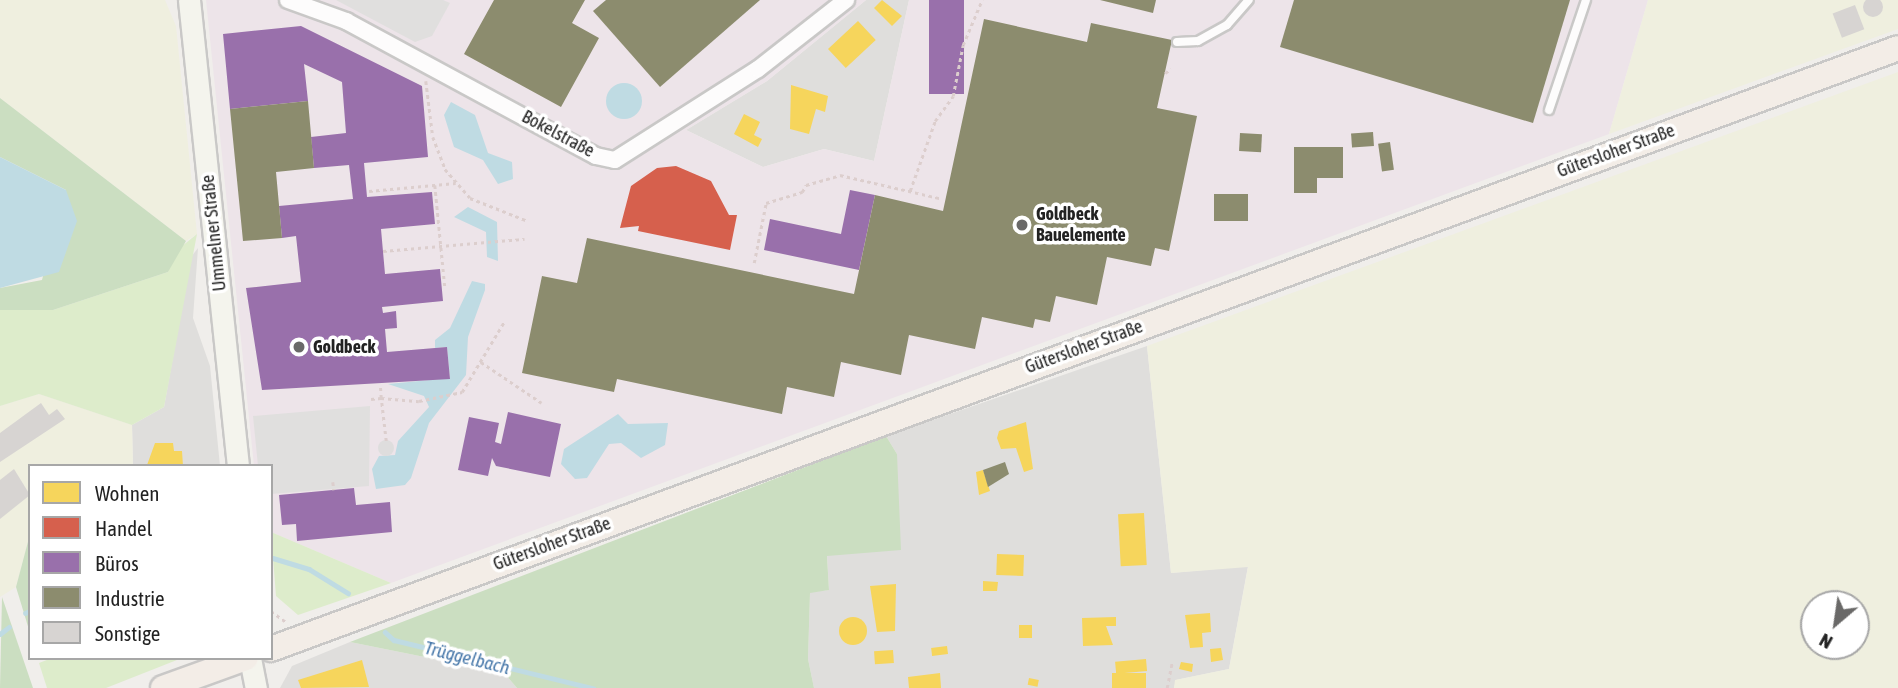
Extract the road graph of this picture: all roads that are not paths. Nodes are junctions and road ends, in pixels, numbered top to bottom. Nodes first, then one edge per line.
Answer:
1 (189, 0) edge
2 (288, 0) edge
3 (846, 0) edge
4 (1249, 0) edge
5 (1586, 0) edge
6 (1177, 42) dead end
7 (1898, 48) edge
8 (1549, 110) dead end
9 (238, 464) edge
10 (273, 648) edge
11 (242, 660) edge
12 (249, 660) edge
13 (163, 688) edge
14 (257, 688) edge

1 - 9 main road, Ummelner Straße
2 - 3 street, Bokelstraße
4 - 6 lane
5 - 8 lane
7 - 10 main road, Gütersloher Straße
11 - 13 main road
12 - 14 main road

